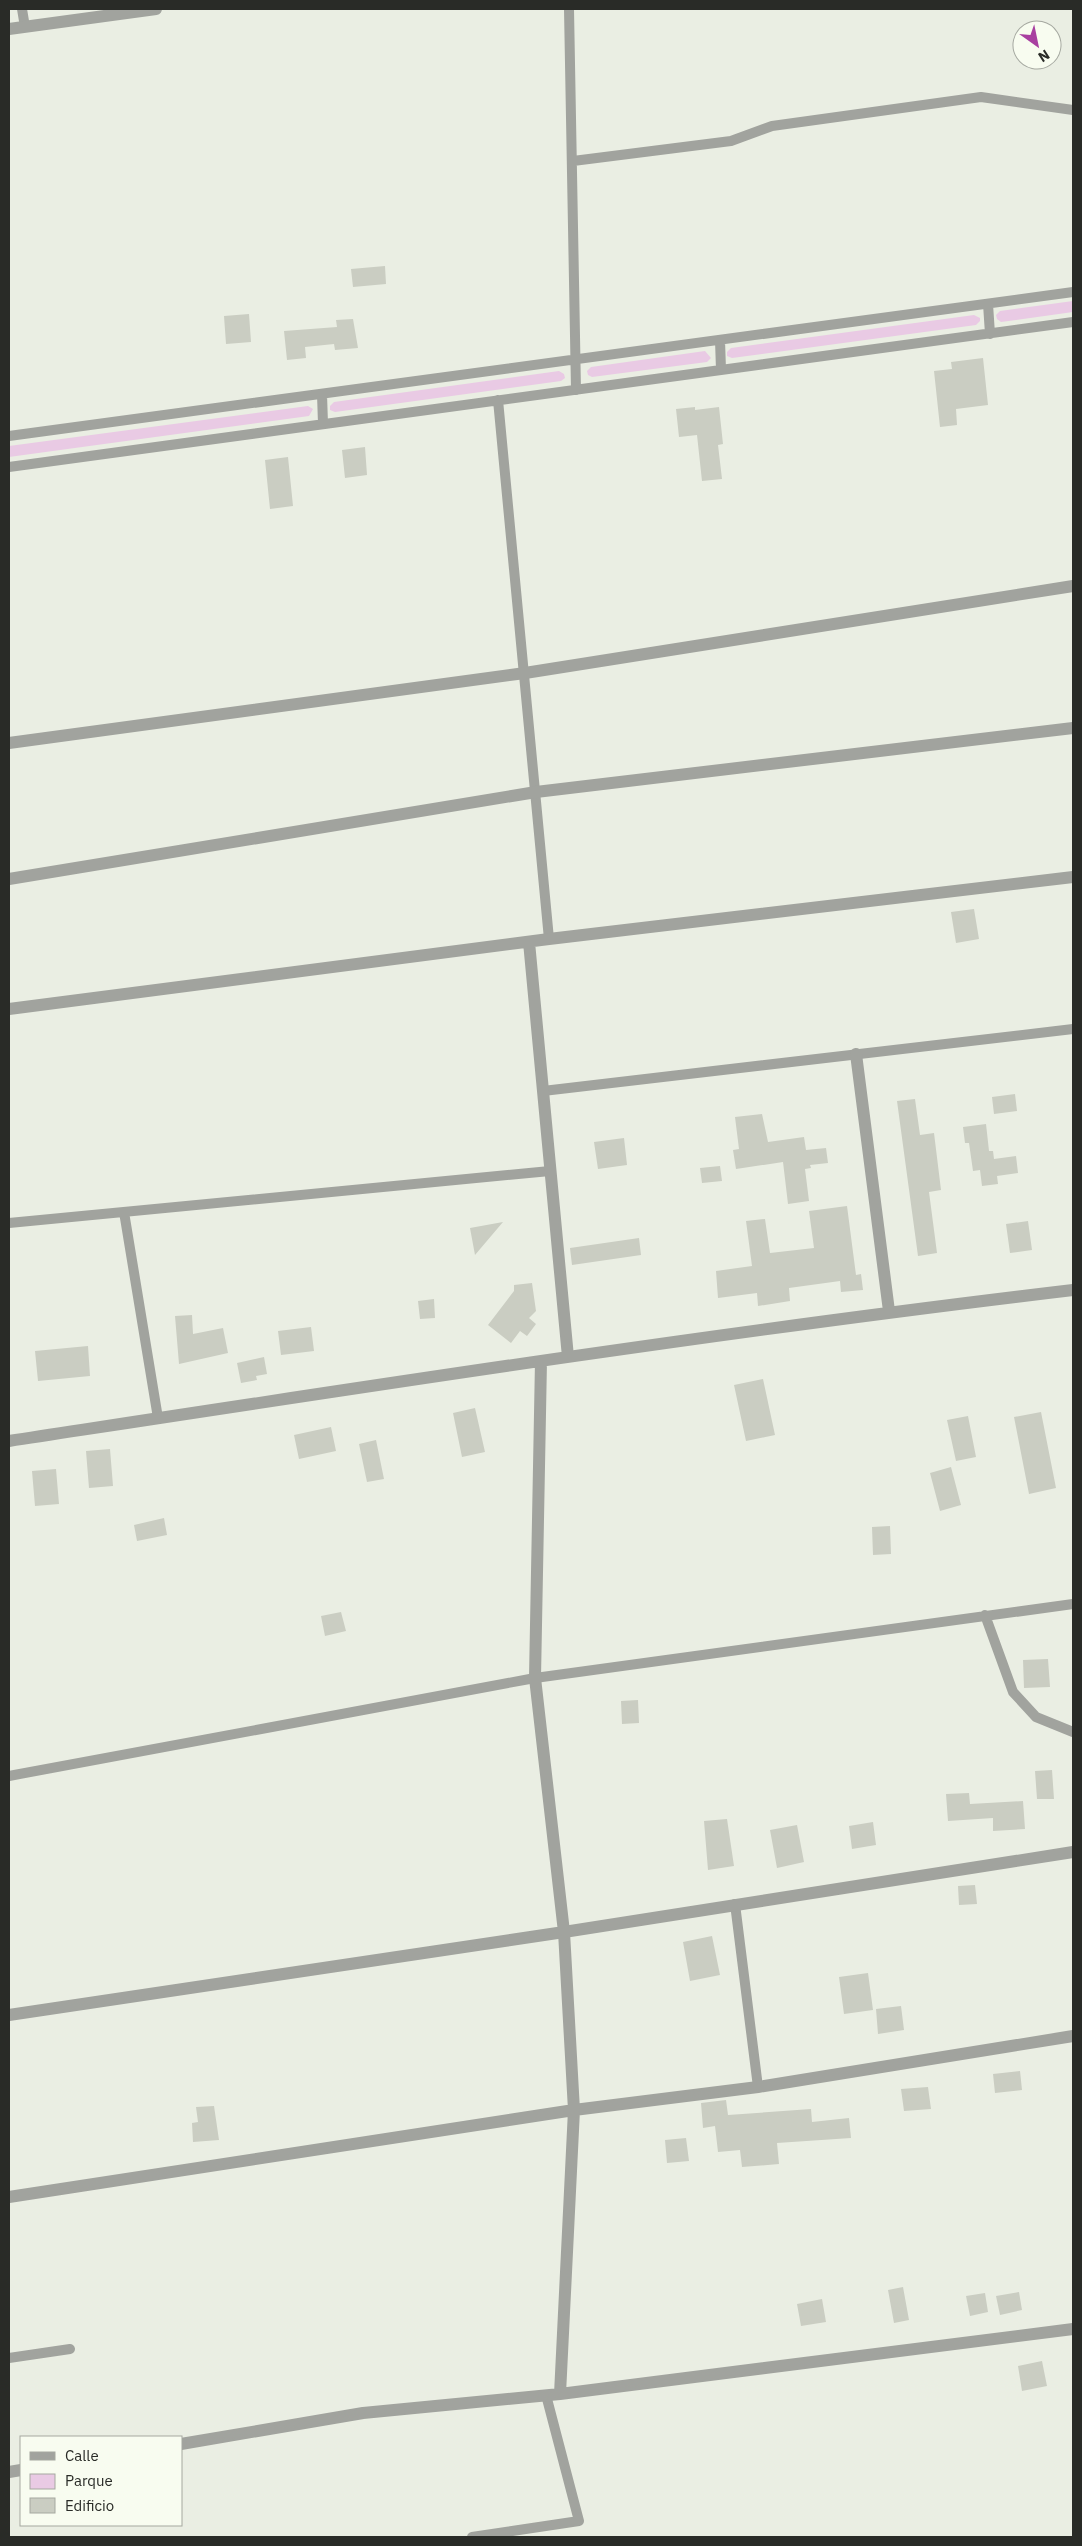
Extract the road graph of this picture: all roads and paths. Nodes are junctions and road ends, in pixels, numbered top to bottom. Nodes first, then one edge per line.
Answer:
1 (22, 9) edge
2 (156, 9) edge
3 (569, 9) edge
4 (25, 27) junction
5 (9, 29) edge
6 (1073, 110) edge
7 (573, 161) junction
8 (1073, 292) edge
9 (988, 304) junction
10 (1073, 322) edge
11 (990, 334) junction
12 (720, 340) junction
13 (575, 359) junction
14 (722, 370) junction
15 (576, 390) junction
16 (322, 394) junction
17 (498, 400) junction
18 (323, 424) junction
19 (9, 436) edge
20 (9, 467) edge
21 (1073, 586) edge
22 (525, 673) junction
23 (1073, 728) edge
24 (9, 743) edge
25 (536, 792) junction
26 (1073, 876) edge
27 (9, 879) edge
28 (549, 939) junction
29 (529, 942) junction
30 (9, 1009) edge
31 (1073, 1029) edge
32 (856, 1054) junction
33 (543, 1091) junction
34 (550, 1171) junction
35 (124, 1212) junction
36 (9, 1223) edge
37 (1073, 1290) edge
38 (889, 1312) junction
39 (568, 1357) junction
40 (541, 1360) junction
41 (158, 1418) junction
42 (9, 1441) edge
43 (1073, 1604) edge
44 (985, 1615) junction
45 (535, 1678) junction
46 (1070, 1729) edge
47 (9, 1776) edge
48 (1073, 1852) edge
49 (735, 1904) junction
50 (564, 1932) junction
51 (9, 2015) edge
52 (1073, 2036) edge
53 (758, 2087) junction
54 (574, 2110) junction
55 (9, 2197) edge
56 (1073, 2329) edge
57 (70, 2349) dead end
58 (9, 2358) edge
59 (560, 2394) junction
60 (546, 2395) junction
61 (182, 2444) edge
62 (488, 2536) edge
63 (472, 2537) edge

1 - 4 lane
2 - 4 street
3 - 7 lane
4 - 5 street
6 - 7 lane
7 - 13 lane
8 - 9 lane
9 - 11 lane
9 - 12 lane
10 - 11 lane
11 - 14 lane
12 - 13 lane
12 - 14 lane
13 - 15 lane
13 - 16 lane
14 - 15 lane
15 - 17 lane
16 - 18 lane
16 - 19 lane
17 - 18 lane
17 - 22 lane
18 - 20 lane
21 - 22 street
22 - 24 street
22 - 25 lane
23 - 25 street
25 - 27 street
25 - 28 lane
26 - 28 street
28 - 29 street
29 - 30 street
29 - 33 street
31 - 32 lane
32 - 33 lane
32 - 38 street
33 - 34 street
34 - 35 lane
34 - 39 street
35 - 36 lane
35 - 41 lane
37 - 38 street
38 - 39 street
39 - 40 street
40 - 41 street
40 - 45 street
41 - 42 street
43 - 44 lane
44 - 45 lane
44 - 46 lane
45 - 47 lane
45 - 50 street
48 - 49 street
49 - 50 street
49 - 53 lane
50 - 51 street
50 - 54 street
52 - 53 street
53 - 54 street
54 - 55 street
54 - 59 street
56 - 59 street
57 - 58 lane
59 - 60 street
60 - 61 street
60 - 62 lane
62 - 63 lane

